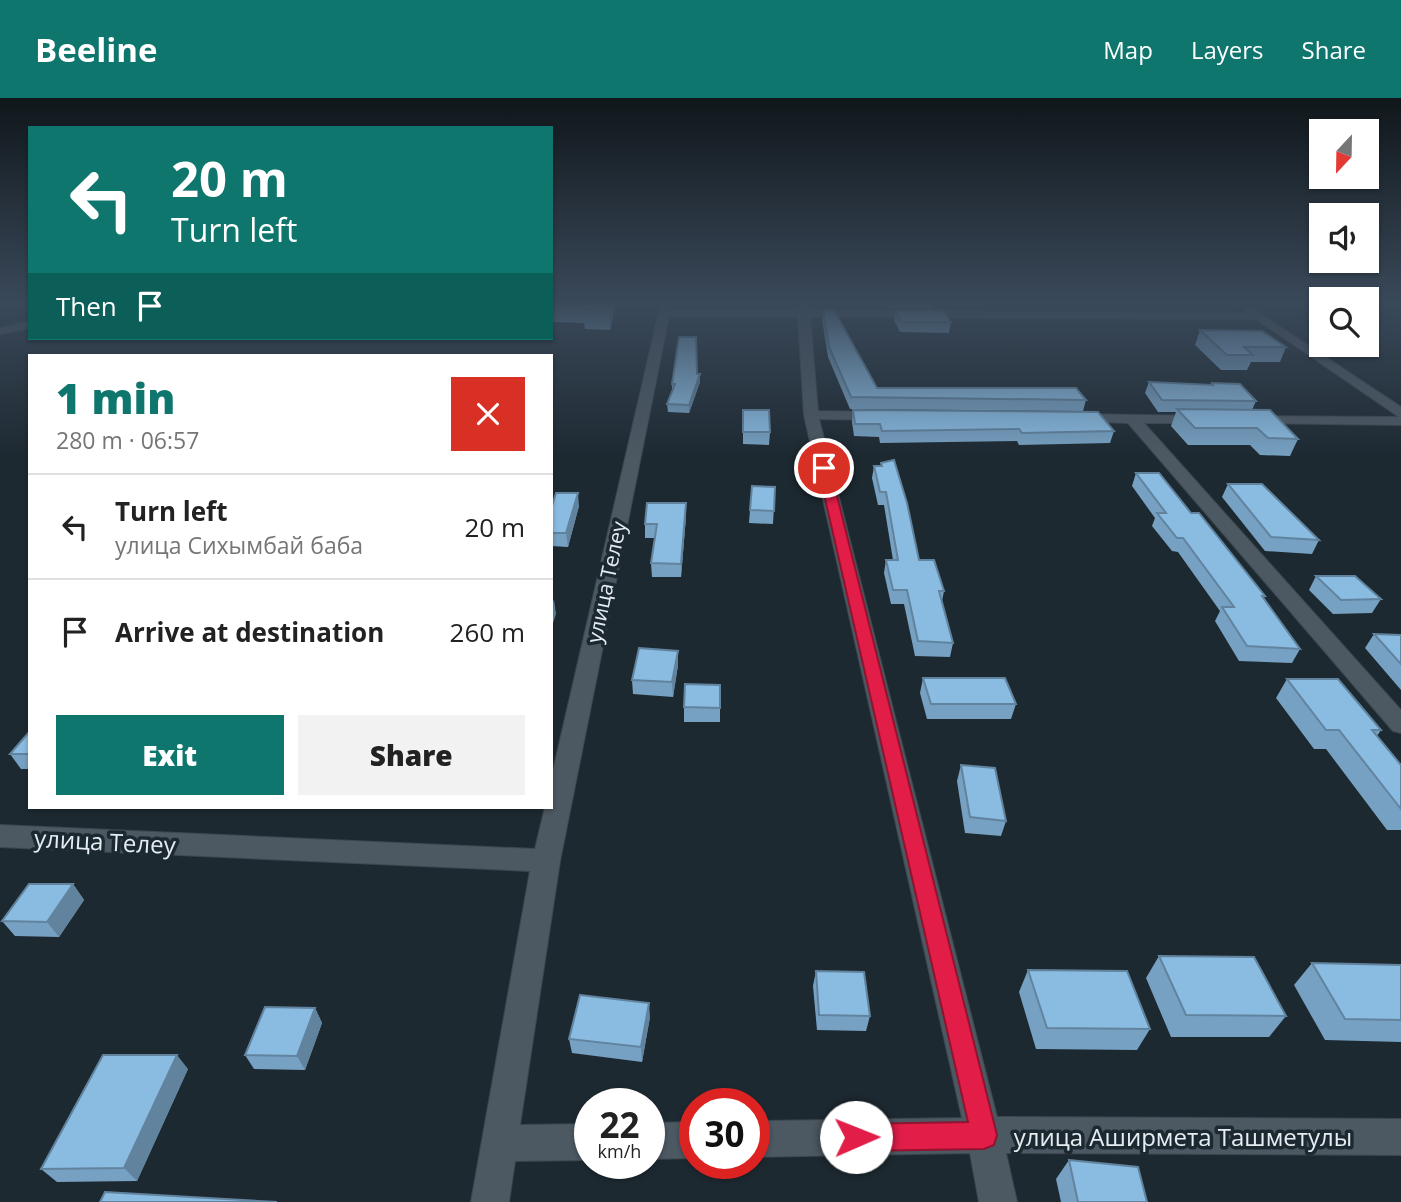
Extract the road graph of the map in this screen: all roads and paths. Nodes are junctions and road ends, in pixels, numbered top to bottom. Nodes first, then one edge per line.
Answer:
1 (655, 355) edge
2 (807, 355) edge
3 (1315, 355) edge
4 (1401, 413) edge
5 (811, 415) junction
6 (895, 416) edge
7 (1062, 418) edge
8 (1132, 418) junction
9 (1213, 419) edge
10 (1240, 419) edge
11 (1401, 421) edge
12 (1401, 725) edge
13 (0, 836) edge
14 (546, 861) junction
15 (984, 1135) junction
16 (1401, 1137) edge
17 (770, 1139) edge
18 (574, 1142) edge
19 (500, 1143) junction
20 (490, 1202) edge
21 (998, 1202) edge

1 - 14 street, улица Телеу
2 - 5 street
3 - 4 street
5 - 6 street
5 - 15 street
7 - 8 street
8 - 9 street
8 - 12 street
10 - 11 street
13 - 14 street, улица Телеу
14 - 19 street, улица Телеу
15 - 16 street, улица Аширмета Ташметулы
15 - 17 street, улица Аширмета Ташметулы
15 - 21 street
18 - 19 street
19 - 20 street, улица Телеу

